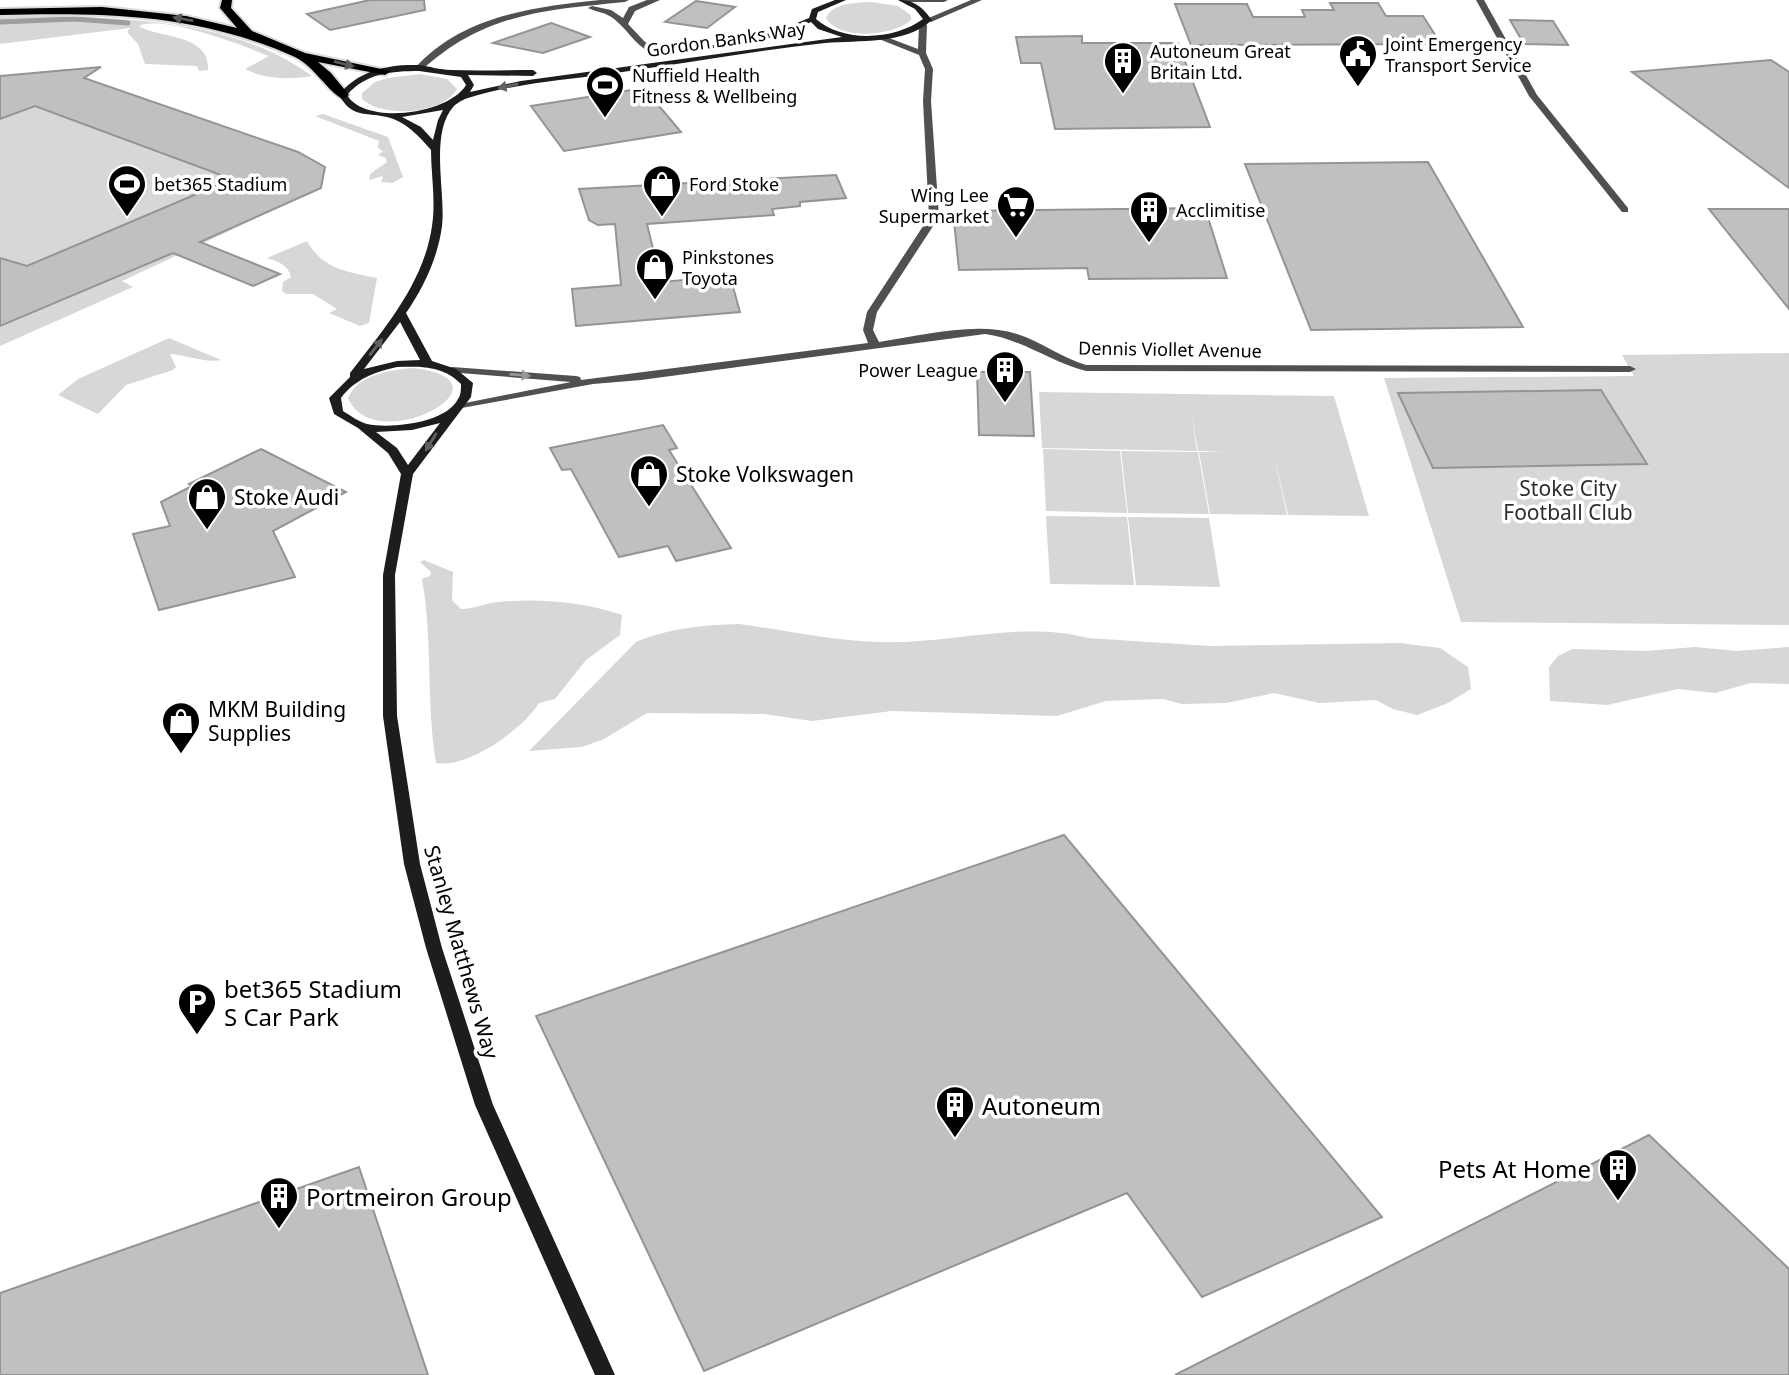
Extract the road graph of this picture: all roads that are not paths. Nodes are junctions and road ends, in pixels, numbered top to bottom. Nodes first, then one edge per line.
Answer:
1 (9, 0) edge
2 (227, 0) edge
3 (625, 0) edge
4 (656, 0) edge
5 (815, 0) edge
6 (842, 0) edge
7 (903, 0) edge
8 (944, 0) edge
9 (978, 0) edge
10 (1480, 0) edge
11 (0, 1) edge
12 (559, 8) junction
13 (0, 12) edge
14 (814, 15) junction
15 (626, 22) junction
16 (926, 22) junction
17 (250, 34) junction
18 (872, 37) junction
19 (922, 53) junction
20 (667, 54) junction
21 (302, 56) junction
22 (419, 68) junction
23 (385, 71) junction
24 (457, 72) junction
25 (343, 94) junction
26 (465, 96) junction
27 (450, 106) junction
28 (386, 115) junction
29 (435, 148) junction
30 (1625, 210) dead end
31 (401, 314) junction
32 (875, 346) junction
33 (428, 364) junction
34 (1630, 369) dead end
35 (452, 370) junction
36 (351, 379) junction
37 (593, 381) junction
38 (457, 409) junction
39 (363, 426) junction
40 (407, 474) junction
41 (605, 1375) edge

1 - 11 highway
2 - 17 highway
3 - 12 street
4 - 15 street
5 - 14 main road
6 - 14 main road, Gordon Banks Way
7 - 8 street
7 - 16 main road
9 - 16 street
10 - 30 street
12 - 15 street
12 - 22 street
17 -> 13 highway
14 - 18 main road
14 - 20 main road, Gordon Banks Way
15 - 20 street
16 - 18 main road
16 - 19 street
17 - 21 highway
18 - 19 street
18 -> 26 main road, Gordon Banks Way
19 - 32 street
20 - 24 main road, Gordon Banks Way
21 -> 23 highway
21 - 25 highway
22 - 23 main road, Gordon Banks Way
22 - 24 main road, Gordon Banks Way
23 - 25 main road, Gordon Banks Way
24 - 26 main road
25 - 28 main road
26 - 27 main road
27 - 28 main road
27 - 29 main road
28 - 29 main road
29 - 31 main road
31 - 33 main road
36 -> 31 main road
32 - 34 street, Dennis Viollet Avenue
32 - 37 street, Dennis Viollet Avenue
33 - 35 main road
33 - 36 main road
35 -> 37 street, Dennis Viollet Avenue
35 - 38 main road
36 - 39 main road
37 - 38 street, Dennis Viollet Avenue
38 - 39 main road
38 -> 40 main road, Stanley Matthews Way
39 - 40 main road
40 - 41 main road, Stanley Matthews Way

